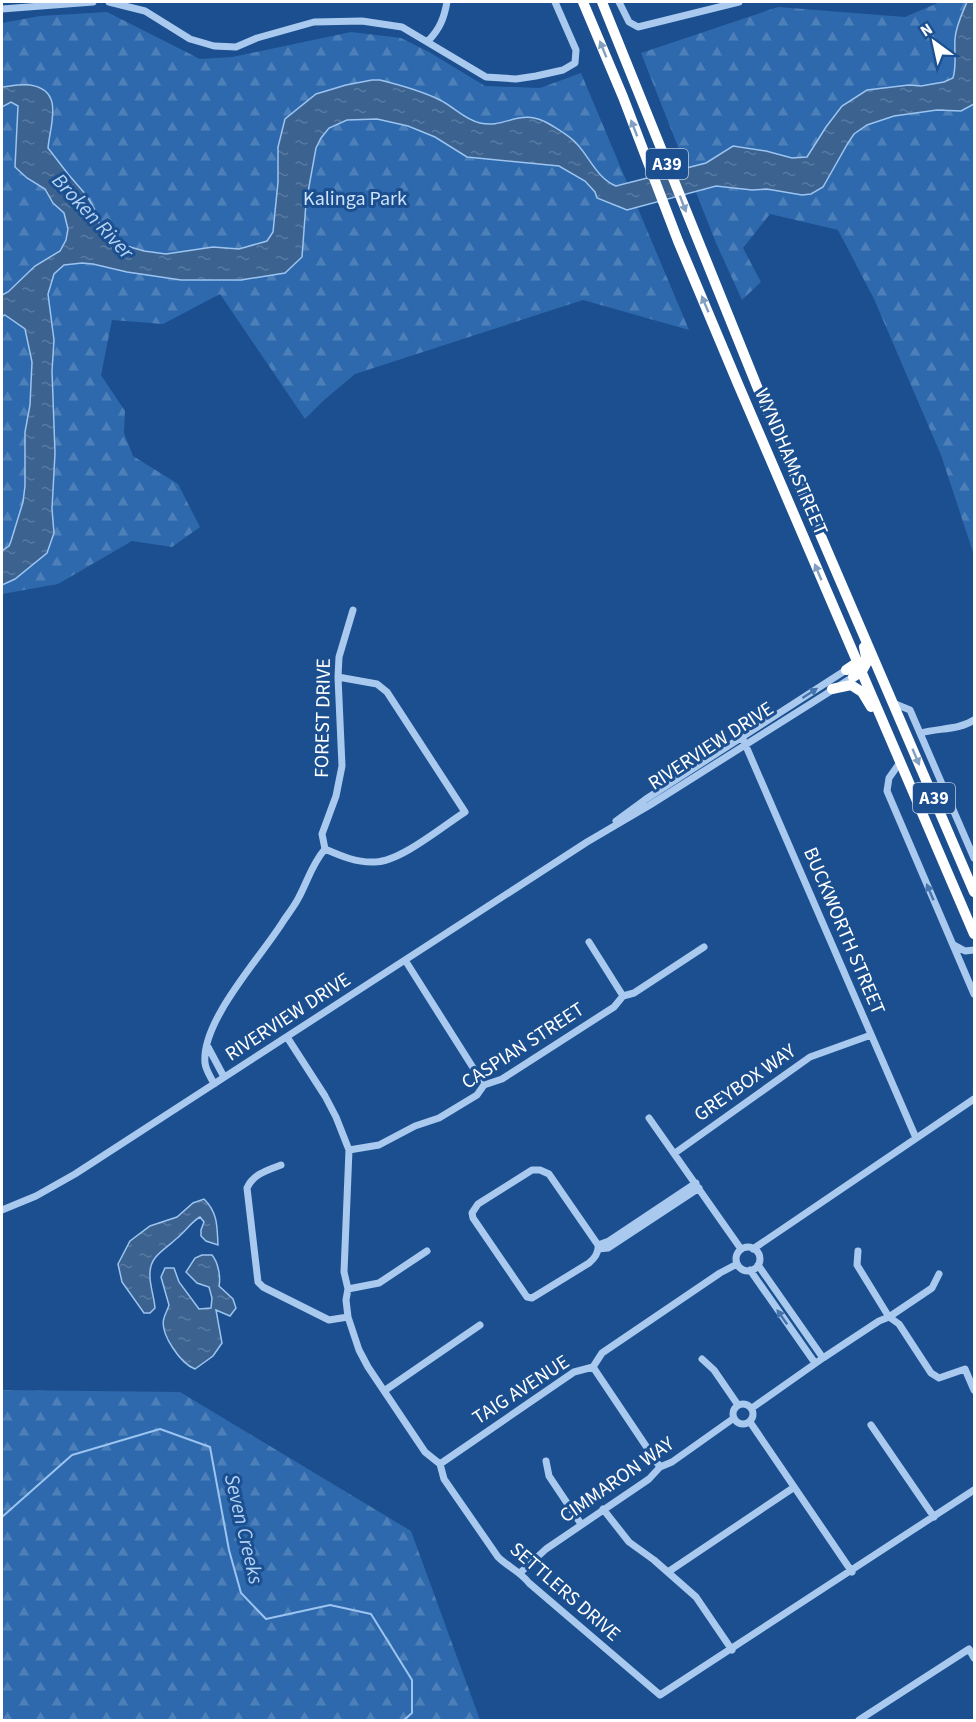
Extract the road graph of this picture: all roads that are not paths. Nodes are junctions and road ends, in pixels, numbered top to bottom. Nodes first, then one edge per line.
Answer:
1 (93, 2) edge
2 (109, 2) edge
3 (447, 2) edge
4 (555, 2) edge
5 (583, 2) edge
6 (602, 2) edge
7 (619, 2) edge
8 (739, 2) edge
9 (11, 4) edge
10 (2, 9) edge
11 (428, 41) junction
12 (735, 334) junction
13 (727, 358) junction
14 (771, 421) junction
15 (765, 445) junction
16 (828, 552) junction
17 (353, 610) dead end
18 (857, 668) junction
19 (881, 674) junction
20 (338, 677) junction
21 (832, 689) junction
22 (893, 703) junction
23 (975, 720) edge
24 (921, 733) junction
25 (744, 741) junction
26 (900, 760) junction
27 (325, 849) junction
28 (975, 858) edge
29 (975, 892) edge
30 (975, 934) edge
31 (589, 942) dead end
32 (954, 945) junction
33 (704, 947) dead end
34 (975, 950) edge
35 (405, 960) junction
36 (975, 994) edge
37 (623, 996) junction
38 (871, 1035) junction
39 (287, 1037) junction
40 (207, 1044) junction
41 (224, 1077) junction
42 (214, 1084) junction
43 (484, 1085) junction
44 (975, 1099) edge
45 (649, 1118) dead end
46 (916, 1138) junction
47 (349, 1150) junction
48 (675, 1153) junction
49 (281, 1165) dead end
50 (697, 1185) junction
51 (2, 1210) edge
52 (598, 1247) junction
53 (741, 1249) junction
54 (753, 1249) junction
55 (427, 1251) dead end
56 (858, 1251) dead end
57 (737, 1264) junction
58 (758, 1265) junction
59 (750, 1270) junction
60 (939, 1274) dead end
61 (348, 1289) junction
62 (348, 1317) junction
63 (890, 1317) junction
64 (480, 1325) dead end
65 (823, 1358) junction
66 (702, 1359) dead end
67 (814, 1363) junction
68 (593, 1367) junction
69 (975, 1390) edge
70 (384, 1391) junction
71 (738, 1405) junction
72 (752, 1408) junction
73 (734, 1418) junction
74 (750, 1422) junction
75 (871, 1425) dead end
76 (546, 1461) dead end
77 (440, 1464) junction
78 (660, 1467) junction
79 (793, 1488) junction
80 (975, 1490) edge
81 (603, 1509) junction
82 (934, 1517) junction
83 (581, 1524) junction
84 (521, 1572) junction
85 (668, 1572) junction
86 (852, 1572) junction
87 (732, 1650) junction
88 (975, 1658) edge
89 (859, 1720) edge

1 - 9 street
2 - 11 street
3 - 11 street
4 - 11 street
13 -> 5 highway, WYNDHAM STREET / A39
6 -> 12 highway, WYNDHAM STREET / A39
7 - 8 street
9 - 10 street
12 - 13 highway
12 - 14 highway, WYNDHAM STREET / A39
13 - 15 highway, WYNDHAM STREET / A39
14 - 15 highway
14 - 16 highway, WYNDHAM STREET / A39
18 -> 15 highway, WYNDHAM STREET / A39
16 - 18 highway
16 - 19 highway, WYNDHAM STREET / A39
17 - 20 street, FOREST DRIVE
18 - 19 highway
18 - 21 street, RIVERVIEW DRIVE
25 -> 18 street, RIVERVIEW DRIVE
18 - 26 highway, WYNDHAM STREET / A39
19 - 22 highway, WYNDHAM STREET / A39
20 - 27 street, FOREST DRIVE
20 - 27 street
21 - 25 street, RIVERVIEW DRIVE
21 - 26 highway
22 - 24 street
22 -> 29 highway, WYNDHAM STREET / A39
23 - 24 street
24 - 28 street
25 - 35 street, RIVERVIEW DRIVE
25 - 38 street, BUCKWORTH STREET
26 - 30 highway, WYNDHAM STREET / A39
32 -> 26 street
27 - 40 street, FOREST DRIVE
31 - 37 street
32 - 34 street
32 - 36 street
33 - 37 street, CASPIAN STREET
35 - 39 street, RIVERVIEW DRIVE
35 - 43 street
37 - 43 street, CASPIAN STREET
38 - 46 street, BUCKWORTH STREET
38 - 48 street, GREYBOX WAY
39 - 41 street, RIVERVIEW DRIVE
39 - 47 street, SETTLERS DRIVE
40 - 41 street
40 - 42 street, FOREST DRIVE
41 - 42 street, RIVERVIEW DRIVE
42 - 51 street, RIVERVIEW DRIVE
43 - 47 street, CASPIAN STREET
44 - 46 street
45 - 48 street
46 - 54 street
47 - 61 street, SETTLERS DRIVE
48 - 50 street
49 - 62 street
50 - 52 street
50 - 53 street
52 - 52 street
53 - 54 street
53 - 57 street
54 - 58 street
55 - 61 street
56 - 63 street
57 - 59 street
57 - 68 street, TAIG AVENUE
58 - 59 street
58 - 65 street
67 -> 59 street
60 - 63 street
61 - 62 street, SETTLERS DRIVE
62 - 70 street, SETTLERS DRIVE
63 - 65 street
63 - 69 street
64 - 70 street
65 - 67 street
66 - 71 street
67 - 72 street
68 - 77 street, TAIG AVENUE
68 - 78 street
70 - 77 street, SETTLERS DRIVE
71 - 72 street
71 - 73 street
72 - 74 street
73 - 74 street
73 - 78 street, CIMMARON WAY
74 - 79 street
75 - 82 street
76 - 83 street
77 - 84 street, SETTLERS DRIVE
78 - 81 street, CIMMARON WAY
79 - 85 street
79 - 86 street
80 - 82 street
81 - 83 street, CIMMARON WAY
81 - 85 street
82 - 86 street
83 - 84 street, CIMMARON WAY
84 - 87 street, SETTLERS DRIVE
85 - 87 street
86 - 87 street, SETTLERS DRIVE
88 - 89 street

